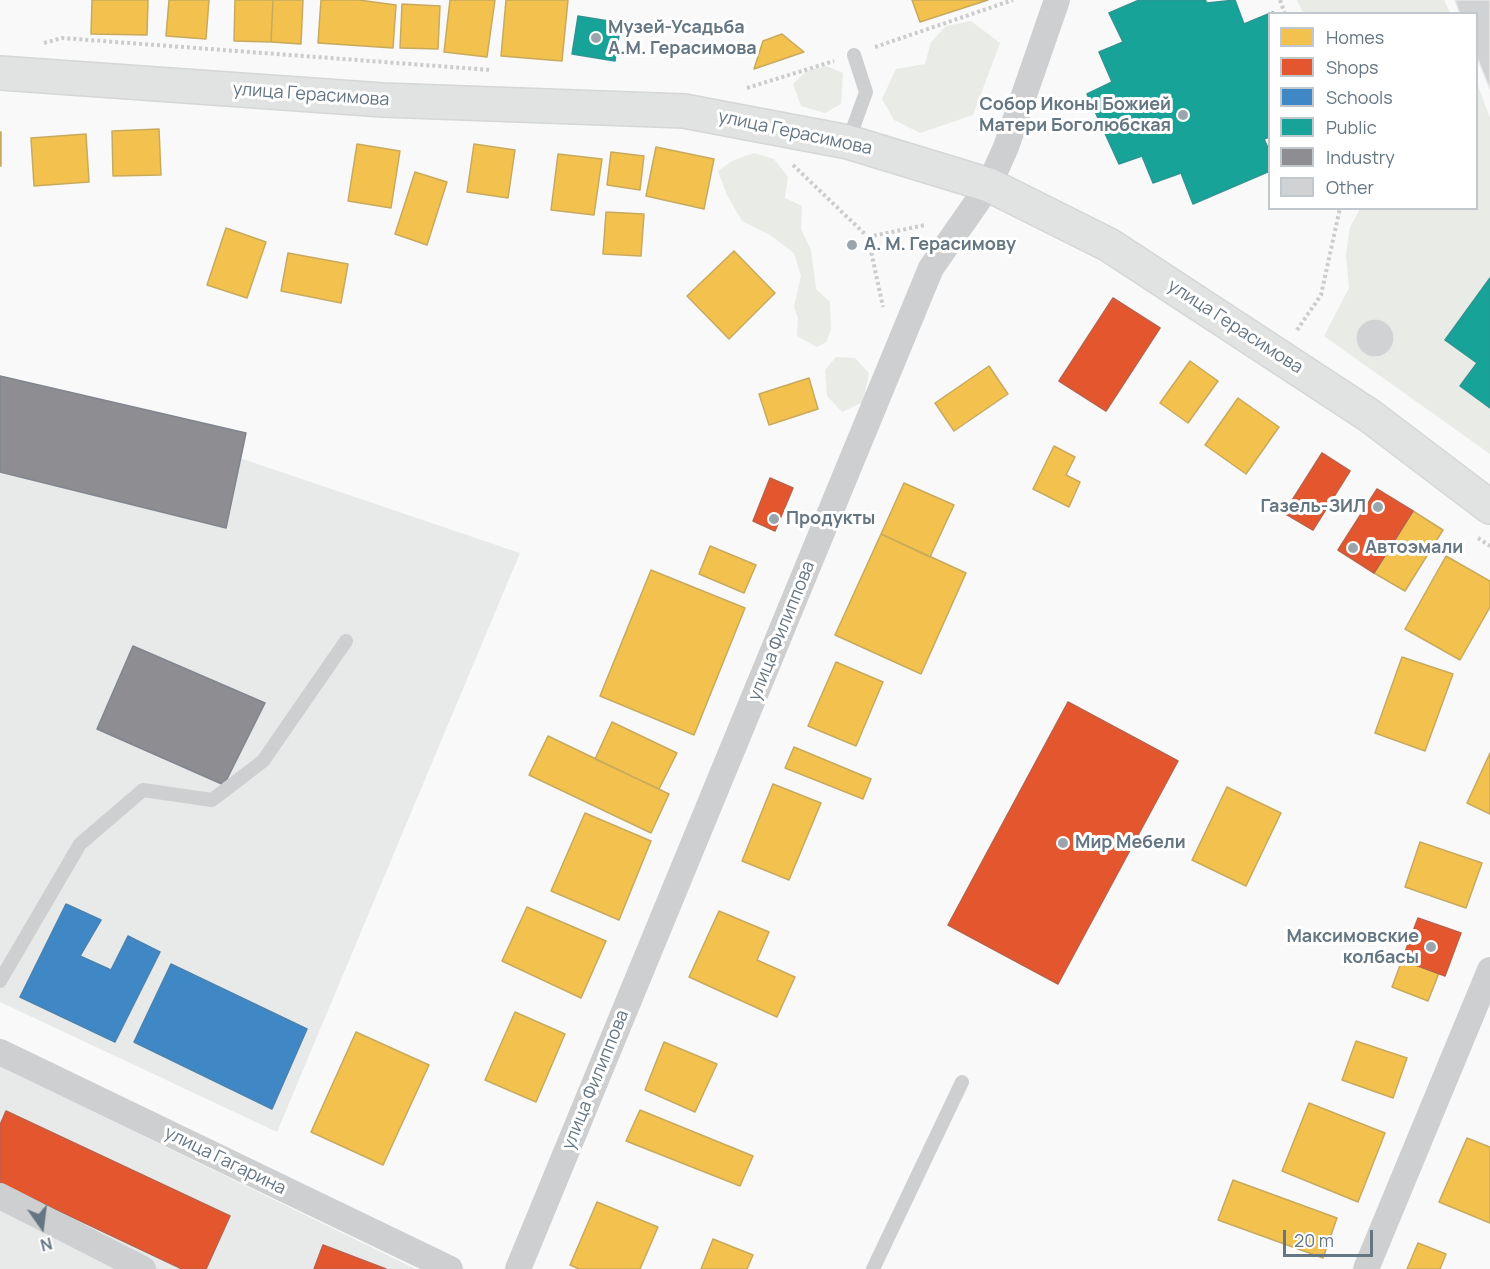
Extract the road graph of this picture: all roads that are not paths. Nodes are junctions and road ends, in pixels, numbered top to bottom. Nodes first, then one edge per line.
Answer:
1 (1057, 0) edge
2 (854, 55) road end
3 (0, 73) edge
4 (848, 142) junction
5 (989, 185) junction
6 (1481, 520) edge
7 (346, 641) dead end
8 (1490, 970) edge
9 (0, 981) edge
10 (0, 1052) edge
11 (962, 1082) dead end
12 (0, 1196) edge
13 (143, 1269) edge
14 (450, 1269) edge
15 (518, 1269) edge
16 (873, 1269) edge
17 (1366, 1269) edge

1 - 5 street, улица Филиппова
2 - 4 lane
3 - 4 main road, улица Герасимова
4 - 5 main road, улица Герасимова
5 - 6 main road, улица Герасимова
5 - 15 street, улица Филиппова
7 - 9 lane
8 - 17 street
10 - 14 street, улица Гагарина
11 - 16 lane
12 - 13 street

